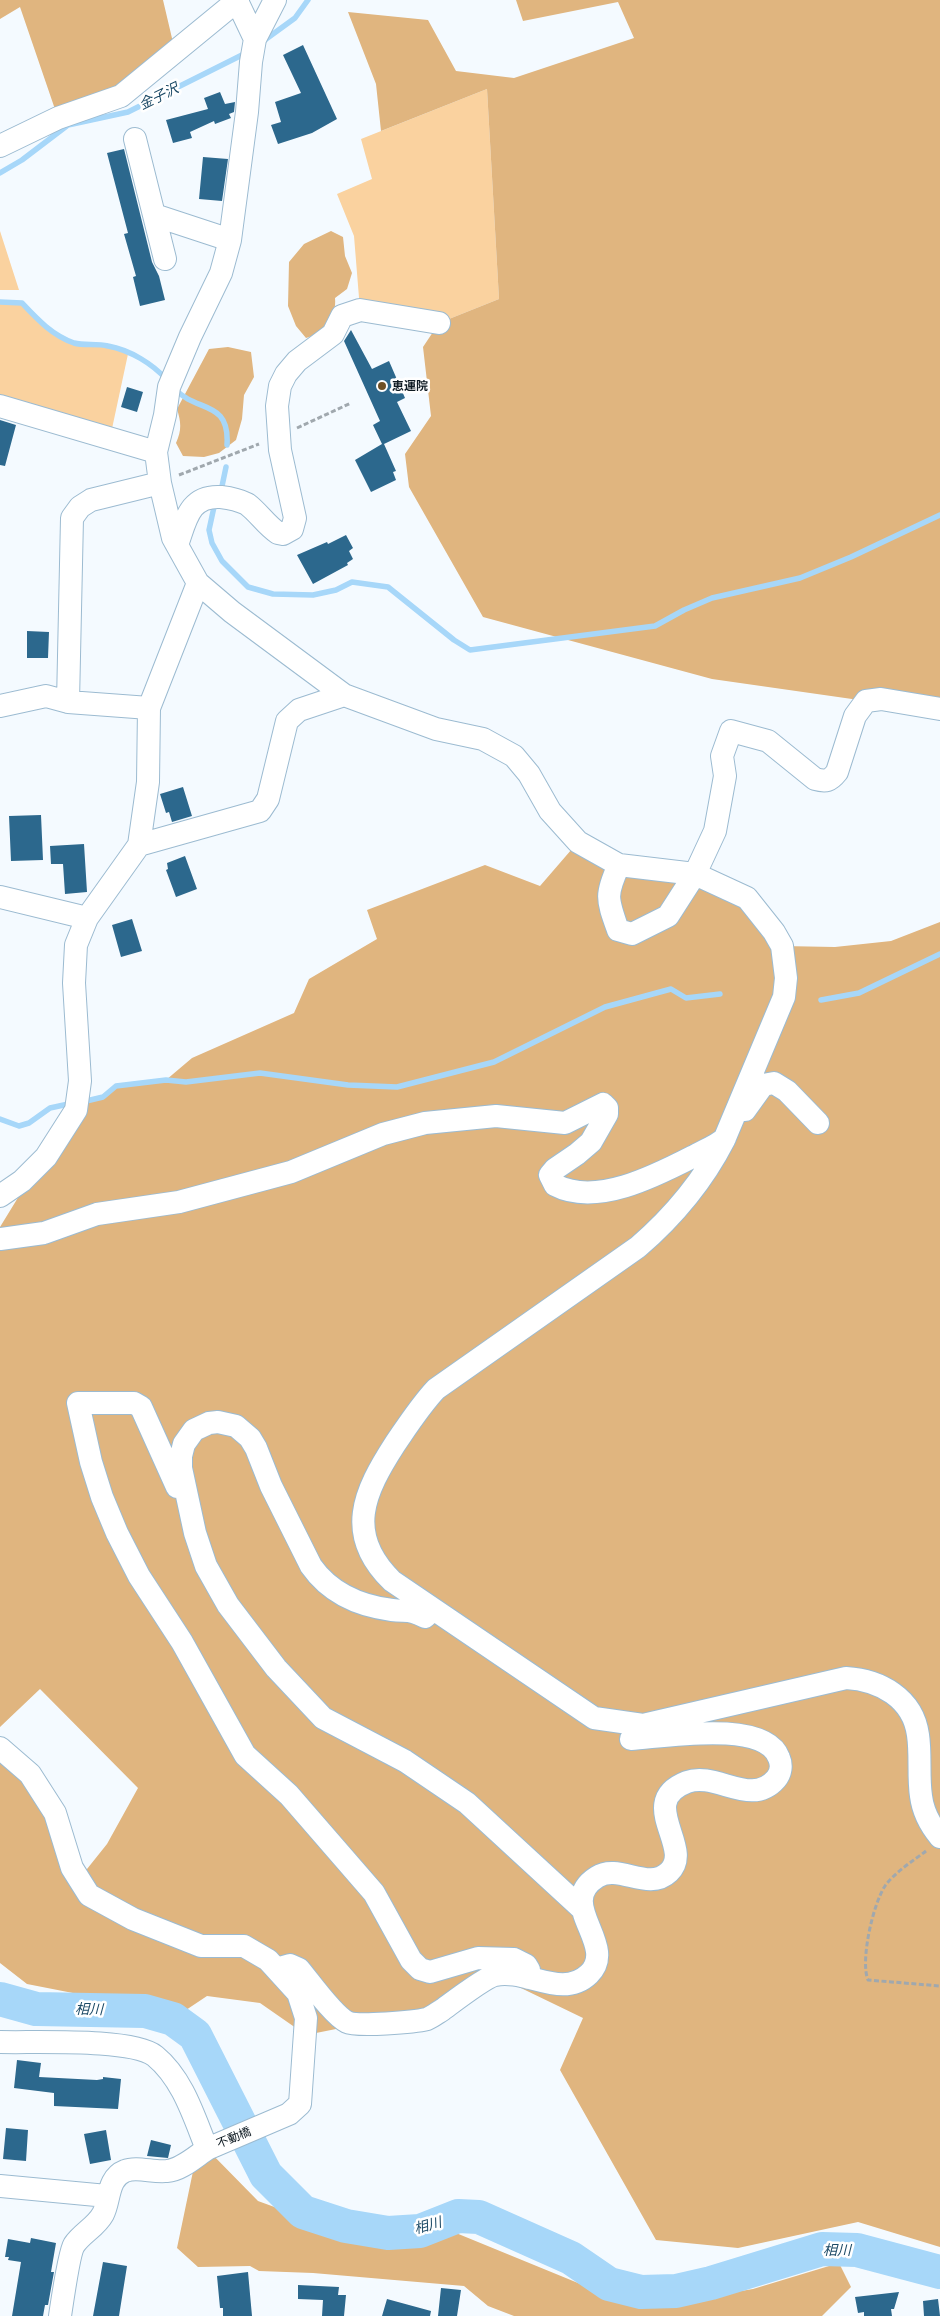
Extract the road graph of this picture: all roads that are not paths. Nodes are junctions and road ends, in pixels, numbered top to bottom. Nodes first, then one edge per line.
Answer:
1 (275, 0) edge
2 (237, 1) edge
3 (255, 39) junction
4 (136, 139) dead end
5 (0, 146) edge
6 (154, 215) junction
7 (230, 240) junction
8 (165, 260) dead end
9 (439, 323) dead end
10 (0, 406) edge
11 (156, 452) junction
12 (160, 483) junction
13 (177, 545) junction
14 (198, 583) junction
15 (344, 695) junction
16 (68, 702) junction
17 (0, 706) edge
18 (149, 708) junction
19 (940, 709) edge
20 (139, 845) junction
21 (619, 864) junction
22 (695, 874) junction
23 (0, 897) edge
24 (87, 918) junction
25 (818, 1123) dead end
26 (724, 1140) junction
27 (0, 1196) edge
28 (0, 1239) edge
29 (187, 1491) junction
30 (432, 1610) junction
31 (594, 1718) junction
32 (0, 1748) edge
33 (936, 1841) edge
34 (581, 1908) junction
35 (276, 1968) junction
36 (529, 1978) junction
37 (0, 2042) edge
38 (207, 2149) junction
39 (0, 2186) edge
40 (107, 2196) junction
41 (60, 2316) edge

1 - 3 street
2 - 3 street
2 - 5 street
3 - 7 street
4 - 6 street
6 - 7 street
6 - 8 street
7 - 11 street
9 - 13 street
10 - 11 street
11 - 12 street
12 - 13 street
12 - 16 street
13 - 14 street
14 - 15 street
14 - 18 street
15 - 20 street
15 - 21 street
16 - 17 street
16 - 18 street
18 - 20 street
19 - 22 street
20 - 24 street
21 - 22 street
21 - 22 street
22 - 26 street
23 - 24 street
24 - 27 street
25 - 26 street
26 - 28 street
26 - 30 street
29 - 30 street
29 - 34 street
29 - 36 street
30 - 31 street
31 - 33 street
31 - 34 street
32 - 35 street, 不動橋
34 - 36 street
35 - 36 street
35 - 38 street, 不動橋
37 - 38 street
38 - 40 street, 不動橋
39 - 40 street
40 - 41 street

